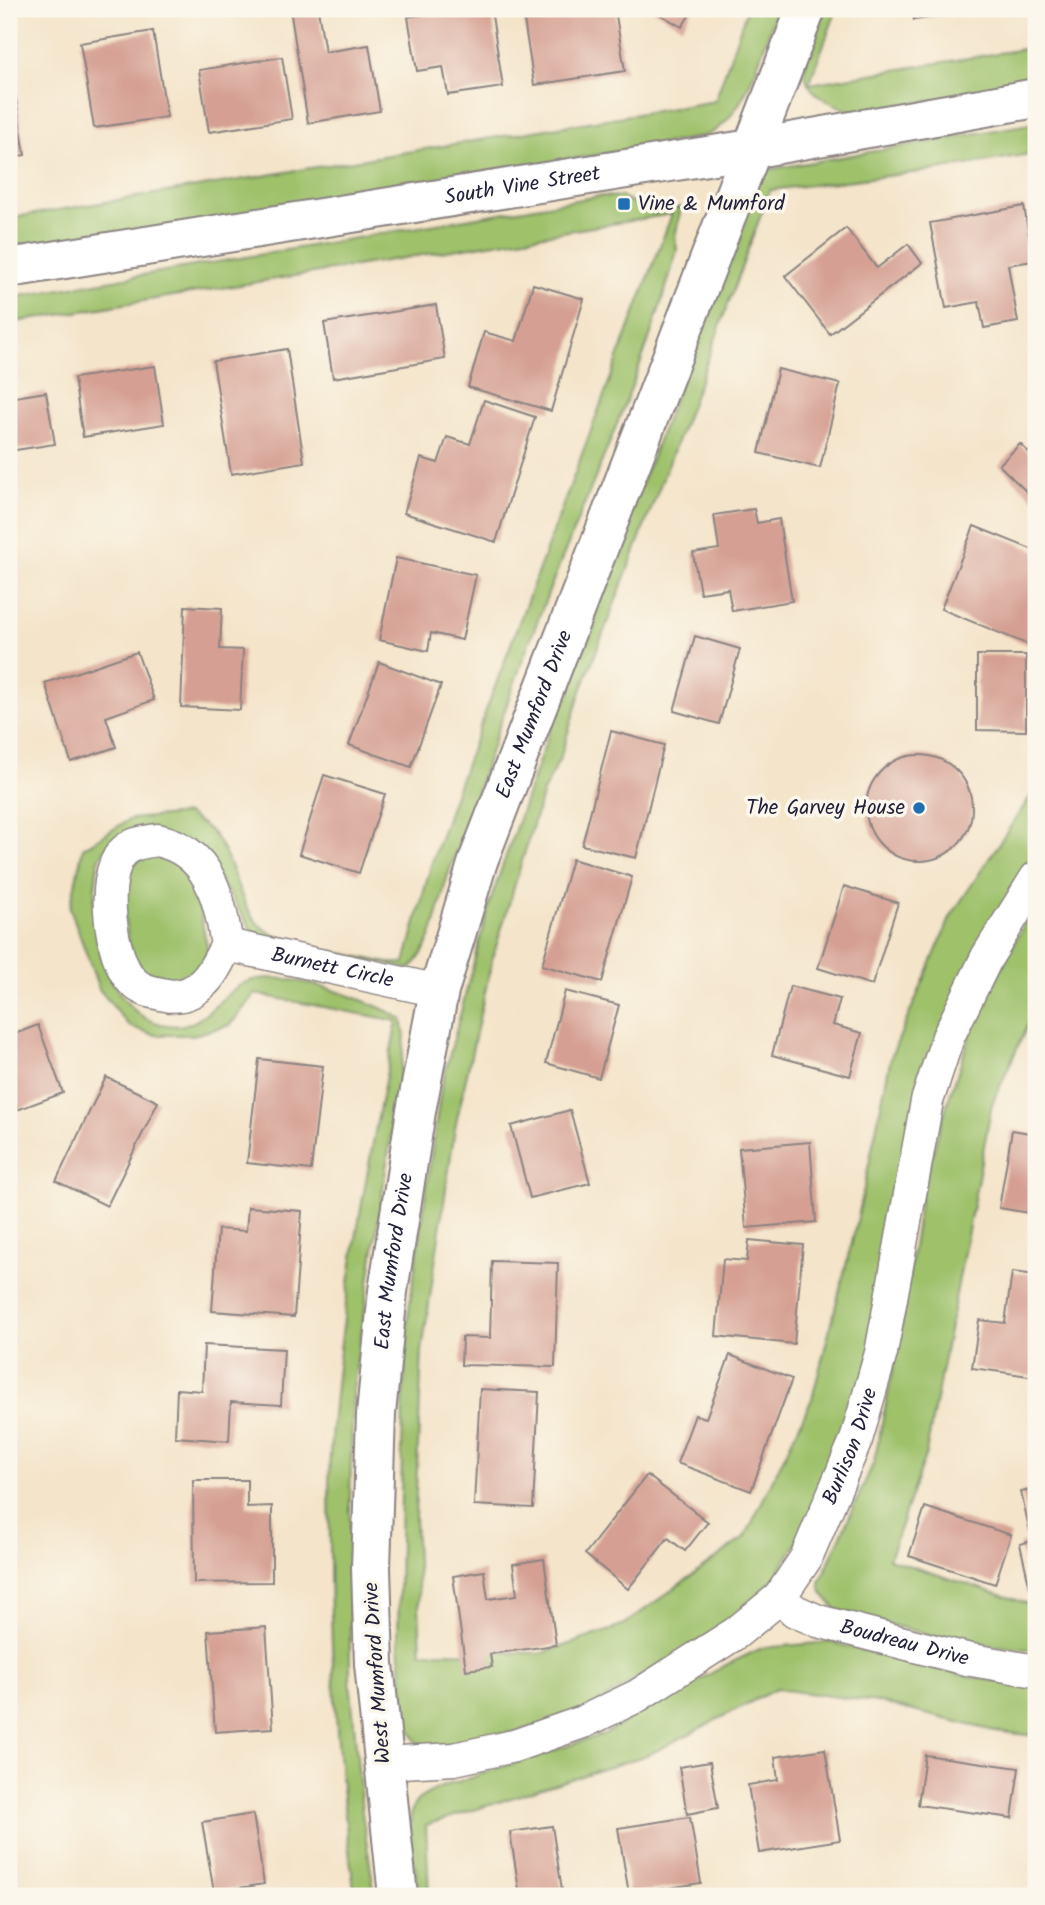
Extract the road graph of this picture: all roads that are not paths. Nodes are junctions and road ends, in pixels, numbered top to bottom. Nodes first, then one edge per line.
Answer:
1 (806, 9) edge
2 (1036, 98) edge
3 (751, 149) junction
4 (9, 268) edge
5 (1036, 878) edge
6 (226, 945) junction
7 (439, 991) junction
8 (375, 1448) joint
9 (779, 1598) junction
10 (1036, 1671) edge
11 (384, 1763) junction
12 (398, 1896) edge

1 - 3 street, East Mumford Drive
2 - 3 street, South Vine Street
3 - 4 street, South Vine Street
3 - 7 street, East Mumford Drive
5 - 9 street, Burlison Drive
6 - 6 street
6 - 7 street, Burnett Circle
7 - 8 street, East Mumford Drive
8 - 11 street, West Mumford Drive
9 - 10 street, Boudreau Drive
9 - 11 street, Burlison Drive
11 - 12 street, West Mumford Drive

